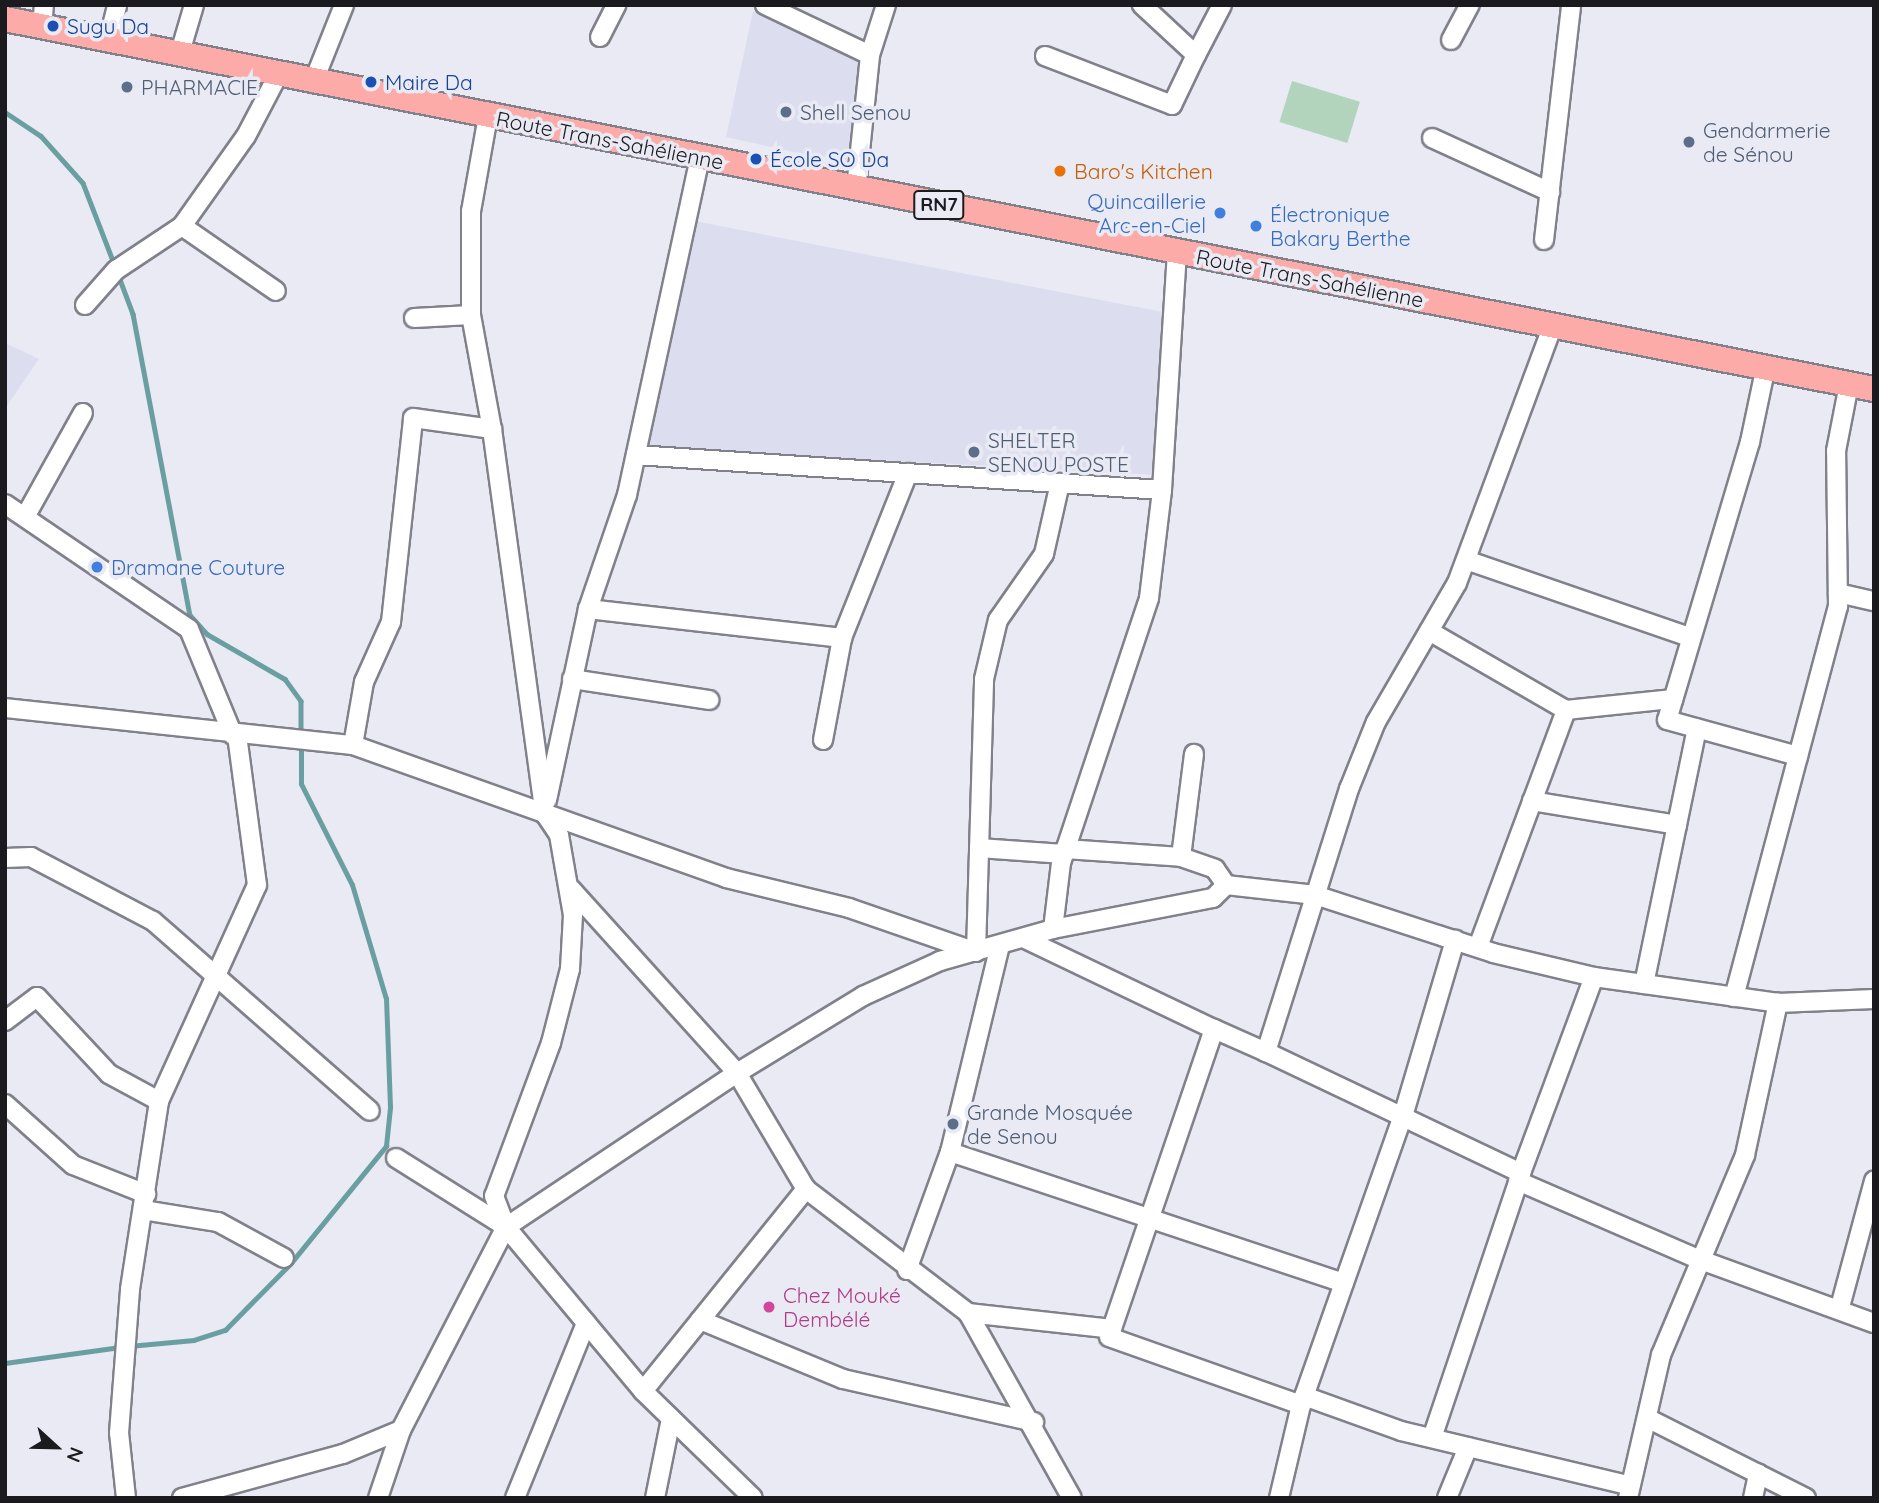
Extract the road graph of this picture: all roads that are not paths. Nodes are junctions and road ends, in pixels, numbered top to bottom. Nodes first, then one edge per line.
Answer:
1 (117, 5) edge
2 (194, 5) edge
3 (344, 5) edge
4 (616, 5) edge
5 (765, 5) edge
6 (886, 5) edge
7 (1142, 5) edge
8 (1222, 5) edge
9 (1469, 5) edge
10 (1571, 5) edge
11 (43, 16) edge
12 (5, 19) edge
13 (600, 37) dead end
14 (1451, 40) dead end
15 (108, 42) junction
16 (870, 55) junction
17 (1196, 55) junction
18 (179, 56) junction
19 (1045, 56) dead end
20 (278, 75) junction
21 (313, 83) junction
22 (488, 116) junction
23 (1432, 138) dead end
24 (700, 158) junction
25 (856, 189) junction
26 (1549, 192) junction
27 (182, 226) junction
28 (1544, 240) dead end
29 (1177, 252) junction
30 (275, 290) dead end
31 (85, 305) dead end
32 (471, 315) junction
33 (414, 318) dead end
34 (1553, 326) junction
35 (1766, 366) junction
36 (1849, 384) junction
37 (1874, 388) edge
38 (83, 414) dead end
39 (492, 429) junction
40 (636, 455) junction
41 (908, 473) junction
42 (1060, 483) junction
43 (1162, 490) junction
44 (5, 504) edge
45 (25, 517) junction
46 (1466, 560) junction
47 (1838, 593) junction
48 (1874, 601) edge
49 (588, 609) junction
50 (1429, 631) junction
51 (1690, 637) junction
52 (842, 638) junction
53 (572, 679) junction
54 (1673, 699) junction
55 (709, 701) dead end
56 (5, 708) edge
57 (1566, 710) junction
58 (1697, 728) junction
59 (235, 735) junction
60 (823, 740) dead end
61 (353, 745) junction
62 (1194, 754) dead end
63 (1798, 756) junction
64 (1532, 801) junction
65 (545, 814) junction
66 (1677, 825) junction
67 (979, 848) junction
68 (1064, 851) junction
69 (1181, 857) junction
70 (5, 858) edge
71 (1226, 885) junction
72 (571, 889) junction
73 (1315, 895) junction
74 (1053, 929) junction
75 (1023, 938) junction
76 (1455, 940) junction
77 (1000, 945) junction
78 (1478, 947) junction
79 (976, 952) junction
80 (216, 976) junction
81 (1594, 977) junction
82 (1644, 984) junction
83 (1734, 997) junction
84 (1874, 999) edge
85 (1778, 1003) junction
86 (5, 1021) edge
87 (1214, 1029) junction
88 (1266, 1052) junction
89 (737, 1073) junction
90 (159, 1101) junction
91 (5, 1104) edge
92 (370, 1111) dead end
93 (1403, 1116) junction
94 (950, 1152) junction
95 (396, 1158) dead end
96 (1520, 1177) junction
97 (1874, 1181) edge
98 (806, 1189) junction
99 (144, 1202) junction
100 (1151, 1215) junction
101 (506, 1227) junction
102 (284, 1258) dead end
103 (1698, 1258) junction
104 (907, 1270) junction
105 (1344, 1283) junction
106 (1840, 1307) junction
107 (968, 1313) junction
108 (700, 1320) junction
109 (586, 1323) junction
110 (1874, 1323) edge
111 (1112, 1329) junction
112 (643, 1391) junction
113 (1302, 1400) junction
114 (1647, 1418) junction
115 (671, 1419) junction
116 (1034, 1422) junction
117 (401, 1430) junction
118 (1432, 1438) junction
119 (1468, 1447) junction
120 (1758, 1474) junction
121 (1630, 1492) edge
122 (125, 1498) edge
123 (182, 1498) edge
124 (378, 1498) edge
125 (515, 1498) edge
126 (655, 1498) edge
127 (753, 1498) edge
128 (1072, 1498) edge
129 (1279, 1498) edge
130 (1447, 1498) edge
131 (1753, 1498) edge
132 (1806, 1498) edge

1 - 15 street
2 - 18 street
3 - 21 street
4 - 13 street
5 - 16 street
6 - 16 street
7 - 17 street
8 - 17 street
9 - 14 street
10 - 26 street
11 - 12 highway, Route Trans-Sahélienne / RN7
11 - 15 highway, Route Trans-Sahélienne / RN7
15 - 18 highway, Route Trans-Sahélienne / RN7
16 - 25 street
17 - 19 street
18 - 20 highway, Route Trans-Sahélienne / RN7
20 - 21 highway, Route Trans-Sahélienne / RN7
20 - 27 street
21 - 22 highway, Route Trans-Sahélienne / RN7
22 - 24 highway, Route Trans-Sahélienne / RN7
22 - 32 street
23 - 26 street
24 - 25 highway, Route Trans-Sahélienne / RN7
24 - 40 street
25 - 29 highway, Route Trans-Sahélienne / RN7
26 - 28 street
27 - 30 street
27 - 31 street
29 - 34 highway, Route Trans-Sahélienne / RN7
29 - 43 street
32 - 33 street
32 - 39 street
34 - 35 highway, Route Trans-Sahélienne / RN7
34 - 46 street
35 - 36 highway, Route Trans-Sahélienne / RN7
35 - 51 street
36 - 37 highway, Route Trans-Sahélienne / RN7
36 - 47 street
38 - 45 street
39 - 61 street
39 - 65 street
40 - 41 street
40 - 49 street
41 - 42 street
41 - 52 street
42 - 43 street
42 - 67 street
43 - 68 street
44 - 45 street
45 - 59 street
46 - 50 street
46 - 51 street
47 - 48 street
47 - 63 street
49 - 52 street
49 - 53 street
50 - 57 street
50 - 73 street
51 - 54 street
52 - 60 street
53 - 55 street
53 - 65 street
54 - 57 street
54 - 58 street
56 - 59 street
57 - 64 street
58 - 63 street
58 - 66 street
59 - 61 street
59 - 80 street
61 - 65 street
62 - 69 street
63 - 83 street
64 - 66 street
64 - 78 street
65 - 72 street
65 - 79 street
66 - 82 street
67 - 68 street
67 - 79 street
68 - 69 street
68 - 74 street
69 - 71 street
70 - 80 street
71 - 73 street
71 - 74 street
72 - 89 street
72 - 101 street
73 - 76 street
73 - 88 street
74 - 75 street
75 - 77 street
75 - 87 street
76 - 78 street
76 - 93 street
77 - 79 street
77 - 94 street
78 - 81 street
79 - 89 street
80 - 90 street
80 - 92 street
81 - 82 street
81 - 96 street
82 - 83 street
83 - 85 street
84 - 85 street
85 - 103 street
86 - 90 street
87 - 88 street
87 - 100 street
88 - 93 street
89 - 98 street
89 - 101 street
90 - 99 street
91 - 99 street
93 - 96 street
93 - 105 street
94 - 100 street
94 - 104 street
95 - 101 street
96 - 103 street
96 - 118 street
97 - 106 street
98 - 104 street
98 - 108 street
99 - 102 street
99 - 122 street
100 - 105 street
100 - 111 street
101 - 109 street
101 - 117 street
103 - 106 street
103 - 114 street
104 - 107 street
105 - 113 street
106 - 110 street
107 - 111 street
107 - 116 street
108 - 112 street
108 - 116 street
109 - 112 street
109 - 125 street
111 - 113 street
112 - 115 street
113 - 118 street
113 - 129 street
114 - 120 street
114 - 121 street
115 - 126 street
115 - 127 street
116 - 128 street
117 - 123 street
117 - 124 street
118 - 119 street
119 - 121 street
119 - 130 street
120 - 131 street
120 - 132 street

